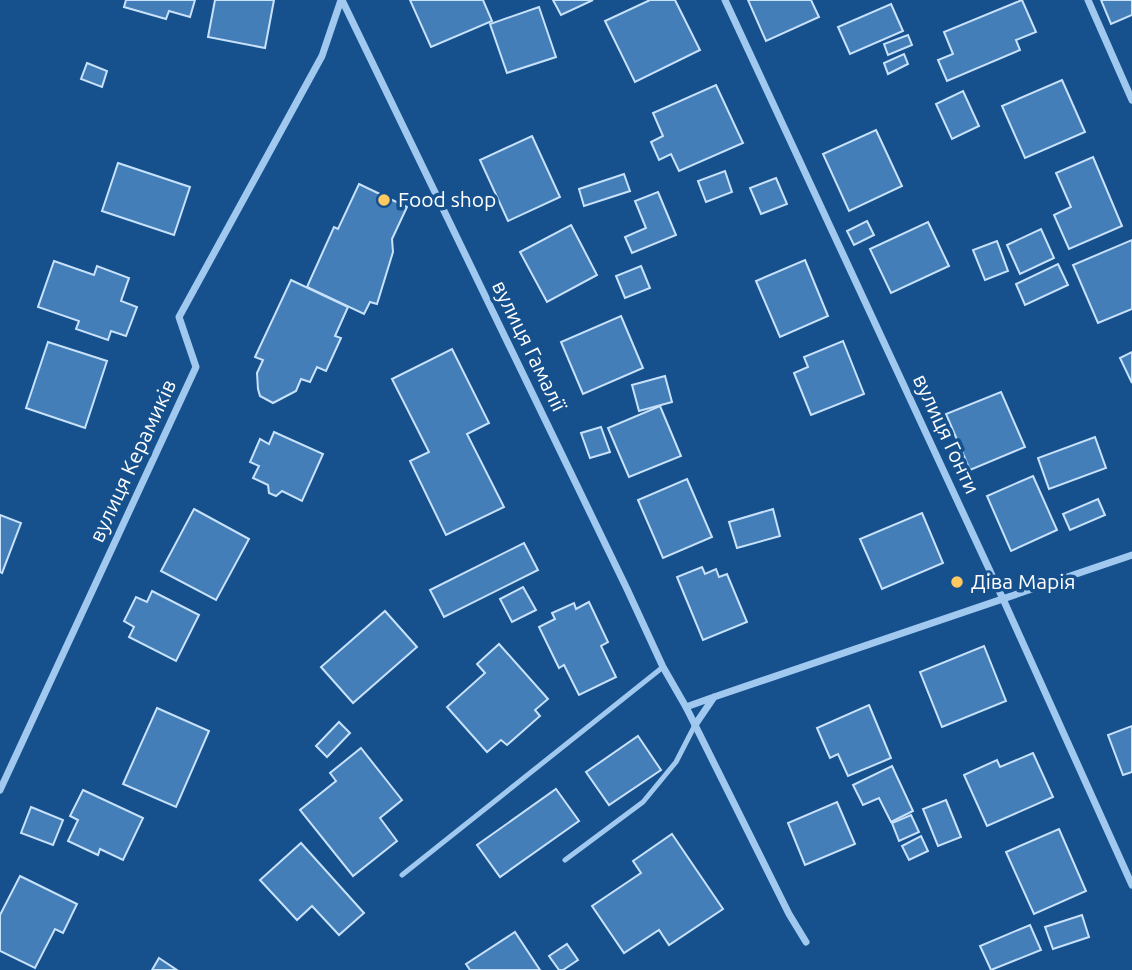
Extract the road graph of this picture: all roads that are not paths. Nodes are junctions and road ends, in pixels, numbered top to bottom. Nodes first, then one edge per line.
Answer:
1 (341, 0) edge
2 (725, 0) edge
3 (1088, 0) edge
4 (1132, 100) edge
5 (1132, 555) edge
6 (1003, 599) junction
7 (663, 667) junction
8 (714, 697) junction
9 (686, 707) junction
10 (695, 724) junction
11 (0, 790) edge
12 (565, 860) dead end
13 (402, 875) dead end
14 (1132, 885) edge
15 (806, 942) dead end

1 - 7 street, вулиця Гамалії
1 - 11 street, вулиця Керамиків
2 - 6 street, вулиця Гонти
3 - 4 street
5 - 6 street
6 - 8 street
6 - 14 street, вулиця Гонти
7 - 9 street, вулиця Гамалії
7 - 13 lane
8 - 9 street
8 - 10 street
9 - 10 street, вулиця Гамалії
10 - 12 lane
10 - 15 street, вулиця Гамалії

